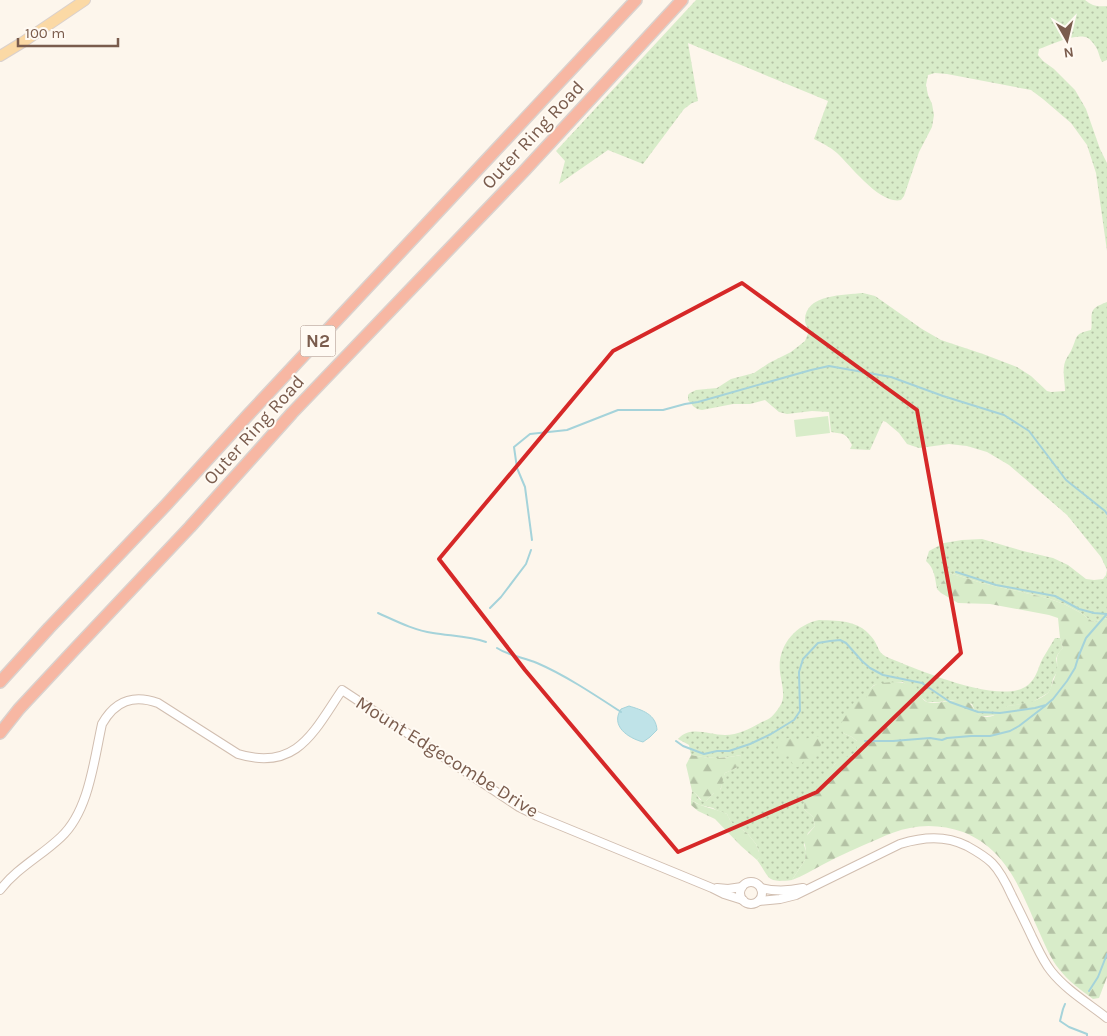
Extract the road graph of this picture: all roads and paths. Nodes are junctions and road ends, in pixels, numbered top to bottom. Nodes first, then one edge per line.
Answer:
1 (85, 0) edge
2 (636, 0) edge
3 (682, 0) edge
4 (0, 56) edge
5 (0, 682) edge
6 (0, 733) edge
7 (742, 887) junction
8 (810, 887) junction
9 (712, 888) junction
10 (761, 888) junction
11 (0, 890) edge
12 (743, 900) junction
13 (759, 901) junction
14 (1107, 1018) edge

1 - 4 main road
2 - 5 highway, Outer Ring Road / N2
3 - 6 highway, Outer Ring Road / N2
7 - 9 street, Mount Edgecombe Drive
7 - 10 street
7 - 12 street
8 - 10 street
8 - 13 street
8 - 14 street
9 - 11 street, Mount Edgecombe Drive
9 - 12 street, Mount Edgecombe Drive
10 - 13 street
12 - 13 street

